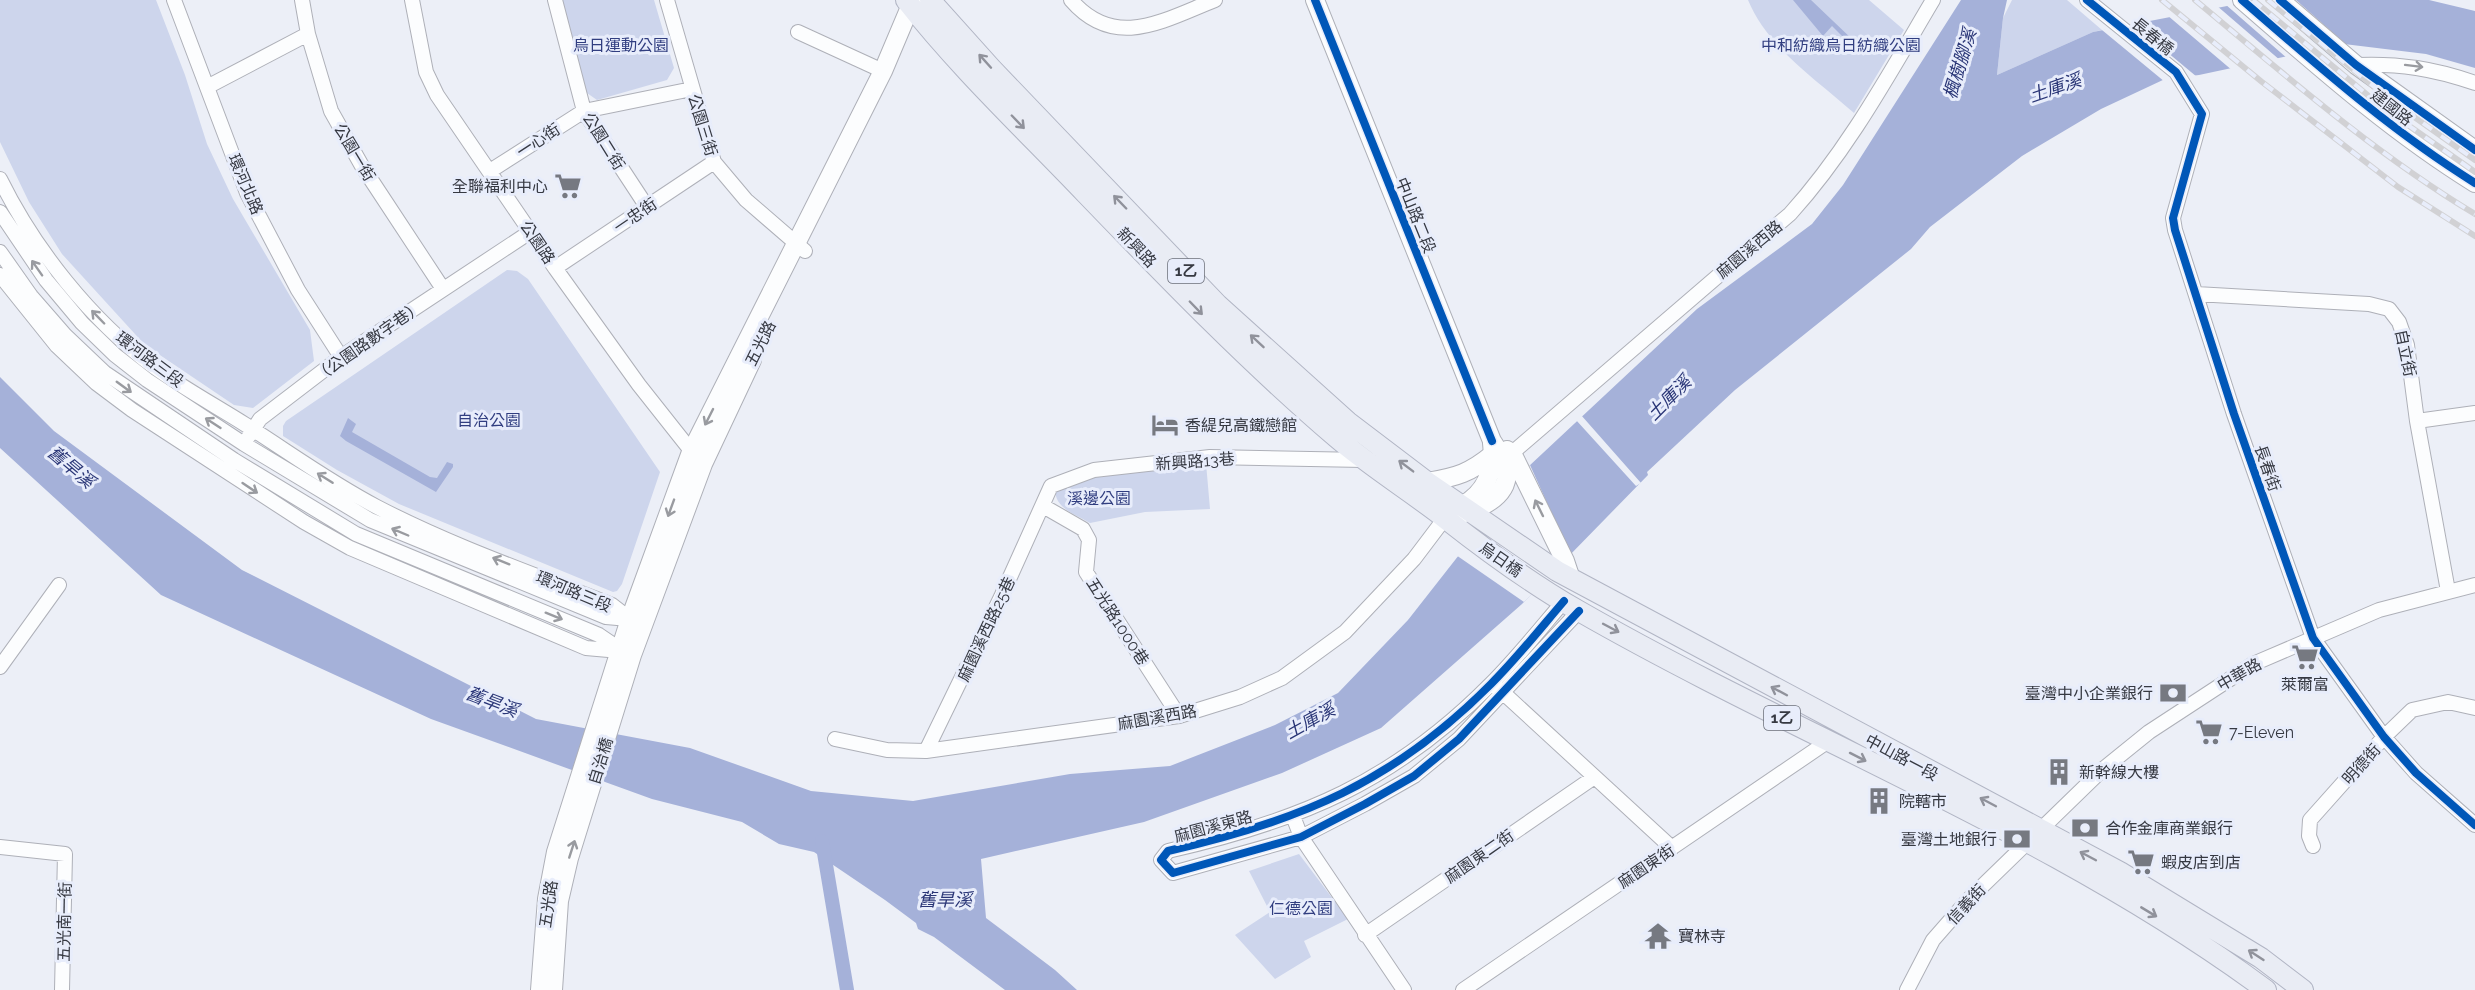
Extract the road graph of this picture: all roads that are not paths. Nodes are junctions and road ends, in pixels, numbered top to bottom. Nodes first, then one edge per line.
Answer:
1 (174, 0) edge
2 (302, 0) edge
3 (412, 0) edge
4 (555, 0) edge
5 (667, 0) edge
6 (1071, 0) edge
7 (1215, 0) edge
8 (1315, 0) edge
9 (1934, 0) edge
10 (2087, 0) edge
11 (2242, 0) edge
12 (2280, 0) edge
13 (917, 4) edge
14 (798, 32) dead end
15 (308, 33) junction
16 (2356, 65) junction
17 (883, 72) junction
18 (2176, 72) joint
19 (2475, 83) edge
20 (207, 87) junction
21 (692, 89) junction
22 (584, 111) junction
23 (2475, 150) edge
24 (714, 162) junction
25 (490, 171) junction
26 (0, 179) edge
27 (2475, 183) edge
28 (647, 207) junction
29 (0, 212) edge
30 (530, 232) junction
31 (800, 248) junction
32 (0, 252) edge
33 (555, 268) junction
34 (0, 275) edge
35 (443, 289) junction
36 (2196, 294) junction
37 (341, 357) junction
38 (2475, 413) edge
39 (2417, 421) junction
40 (253, 430) junction
41 (244, 444) junction
42 (1493, 448) junction
43 (1512, 453) junction
44 (697, 458) junction
45 (1364, 460) junction
46 (230, 466) junction
47 (1427, 482) junction
48 (1042, 506) junction
49 (1470, 510) junction
50 (1444, 518) junction
51 (1564, 570) junction
52 (59, 585) dead end
53 (2475, 585) edge
54 (1542, 588) joint
55 (2448, 591) junction
56 (1571, 606) junction
57 (636, 621) junction
58 (2313, 638) junction
59 (626, 653) junction
60 (0, 667) edge
61 (1492, 682) junction
62 (1504, 694) junction
63 (613, 696) joint
64 (2475, 708) edge
65 (1179, 716) junction
66 (2384, 737) junction
67 (835, 739) dead end
68 (1827, 742) junction
69 (926, 751) junction
70 (1593, 778) junction
71 (1293, 816) junction
72 (574, 823) junction
73 (2475, 825) edge
74 (2033, 836) junction
75 (1301, 837) junction
76 (2313, 846) dead end
77 (0, 847) edge
78 (1672, 848) junction
79 (1365, 935) junction
80 (62, 990) edge
81 (540, 990) edge
82 (553, 990) edge
83 (1404, 990) edge
84 (1463, 990) edge
85 (1908, 990) edge
86 (2266, 990) edge
87 (2303, 990) edge

1 - 20 street, 環河北路
2 - 15 street, 公園一街
3 - 25 street, 公園路
4 - 22 street, 公園二街
5 - 21 street, 公園三街
6 - 7 street
8 - 42 main road, 中山路二段
9 - 43 street, 麻園溪西路
10 - 18 street, 長春橋
11 - 27 main road, 建國路
12 - 16 main road, 建國路
13 - 17 main road, 五光路
13 - 31 main road, 五光路
13 -> 45 main road, 新興路 / 1乙
47 -> 13 main road, 新興路 / 1乙
14 - 17 street
15 - 20 street
15 - 35 street, 公園一街
16 -> 19 street
16 - 23 main road, 建國路
17 - 31 main road, 五光路
18 - 36 street, 長春街
20 - 37 street, 環河北路
21 - 22 street, 一心街
21 - 24 street, 公園三街
22 - 25 street, 一心街
22 - 28 street, 公園二街
24 - 28 street, 一忠街
24 - 31 street, 公園三街
25 - 30 street, 公園路
40 -> 26 street, 環河路三段
28 - 33 street, 一忠街
41 -> 29 street, 環河路三段
30 - 33 street, 公園路
30 - 35 street, （公園路數字巷）
31 - 44 main road, 五光路
32 -> 46 street
33 - 44 street, 公園路
34 - 46 street
35 - 37 street, （公園路數字巷）
36 - 39 street, 自立街
36 - 58 street, 長春街
37 - 40 street, （公園路數字巷）
38 - 39 street
39 - 55 street, 自立街
40 - 41 street, （公園路數字巷）
57 -> 40 street, 環河路三段
41 - 46 street, （公園路數字巷）
57 -> 41 street, 環河路三段
42 - 43 main road
42 - 47 main road
42 - 49 main road, 中山路二段
51 -> 43 main road
44 - 57 main road, 五光路
45 - 48 street, 新興路13巷
45 - 50 main road, 新興路 / 1乙
46 -> 59 street
47 - 49 main road, 新興路 / 1乙
48 - 65 street, 五光路1000巷
48 - 69 street, 麻園溪西路25巷
49 - 50 main road, 中山路二段
49 - 51 main road, 烏日橋 / 1乙
50 - 54 main road, 烏日橋 / 1乙
50 - 65 street, 麻園溪西路
74 -> 51 main road, 中山路一段 / 1乙
52 - 60 street
53 - 55 street, 中華路
54 - 56 main road, 中山路一段 / 1乙
55 - 58 street, 中華路
56 - 61 street, 麻園溪東路
56 - 62 street, 麻園溪東路
56 -> 68 main road, 中山路一段 / 1乙
57 - 59 main road, 五光路
58 - 66 street, 長春街
58 - 74 street, 中華路
59 - 63 main road, 五光路
61 - 62 street
61 - 71 street, 麻園溪東路
62 - 70 street
62 - 75 street, 麻園溪東路
63 - 72 main road, 自治橋
64 - 66 street, 明德街
65 - 69 street, 麻園溪西路
66 - 73 street, 長春街
66 - 76 street, 明德街
67 - 69 street, 麻園溪西路
68 -> 74 main road, 中山路一段 / 1乙
68 - 78 street, 麻園東街
70 - 78 street
70 - 79 street, 麻園東二街
71 - 75 street
71 - 75 street, 麻園溪東路
72 - 81 main road, 五光路
82 -> 72 main road, 五光路
74 - 85 street, 信義街
74 -> 86 main road, 中山路一段 / 1乙
87 -> 74 main road, 中山路一段 / 1乙
75 - 79 street
77 - 80 street, 五光南一街
78 - 84 street, 麻園東街
79 - 83 street

